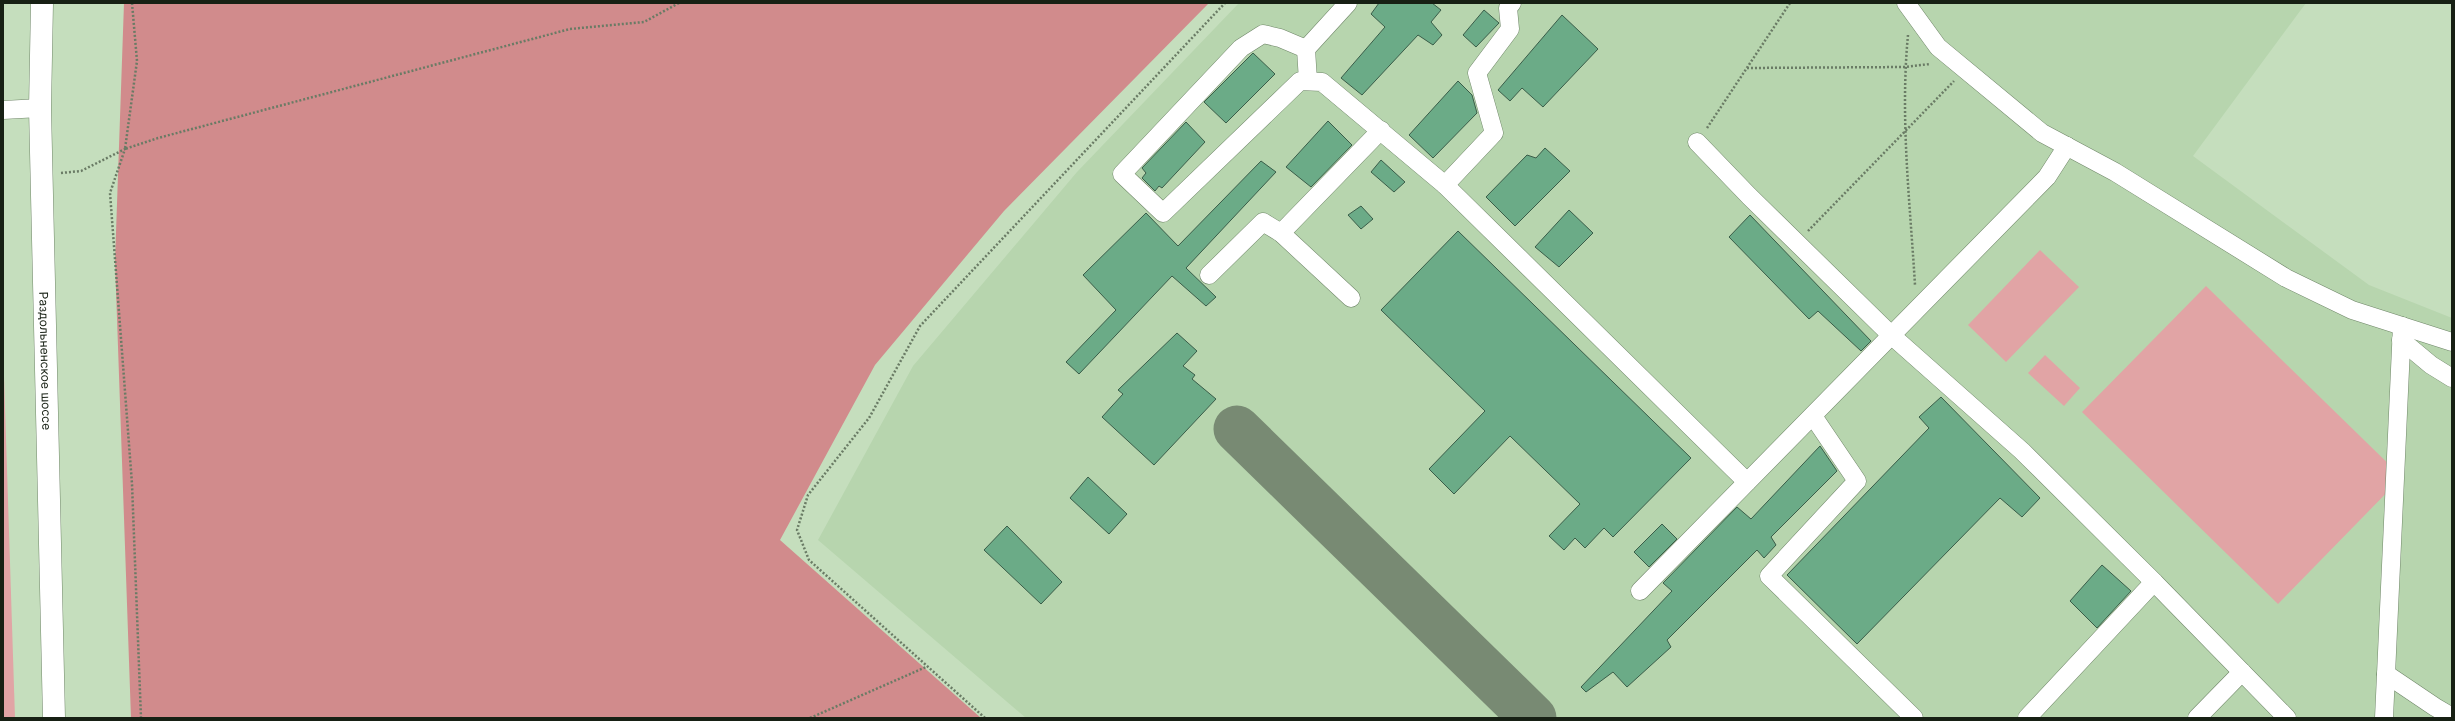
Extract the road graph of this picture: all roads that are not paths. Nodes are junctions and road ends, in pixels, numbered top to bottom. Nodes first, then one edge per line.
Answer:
1 (42, 3) edge
2 (1348, 3) edge
3 (1512, 3) edge
4 (1908, 6) edge
5 (1306, 49) junction
6 (1308, 81) junction
7 (40, 108) junction
8 (3, 110) edge
9 (1381, 130) junction
10 (1697, 142) road end
11 (2067, 146) junction
12 (1445, 185) junction
13 (1281, 233) junction
14 (1209, 275) dead end
15 (1351, 298) dead end
16 (2401, 333) junction
17 (1892, 335) junction
18 (2452, 342) edge
19 (2452, 378) edge
20 (1812, 416) junction
21 (1747, 482) junction
22 (2154, 582) junction
23 (1640, 591) dead end
24 (2242, 672) junction
25 (2386, 674) junction
26 (2452, 716) edge
27 (54, 718) edge
28 (1914, 718) edge
29 (2027, 718) edge
30 (2197, 718) edge
31 (2286, 718) edge
32 (2384, 718) edge

1 - 7 main road, Раздольненское шоссе
2 - 5 street
3 - 12 street
4 - 11 street
5 - 6 street
5 - 6 street
6 - 9 street
7 - 8 street
7 - 27 main road, Раздольненское шоссе
9 - 12 street
9 - 13 street
10 - 17 street
11 - 16 street
11 - 17 street
12 - 21 street
13 - 14 street
13 - 15 street
16 - 18 street
16 - 19 street
16 - 25 street
17 - 20 street
17 - 22 street
20 - 21 street
20 - 28 street
21 - 23 street
22 - 24 street
22 - 29 street
24 - 30 street
24 - 31 street
25 - 26 street
25 - 32 street

